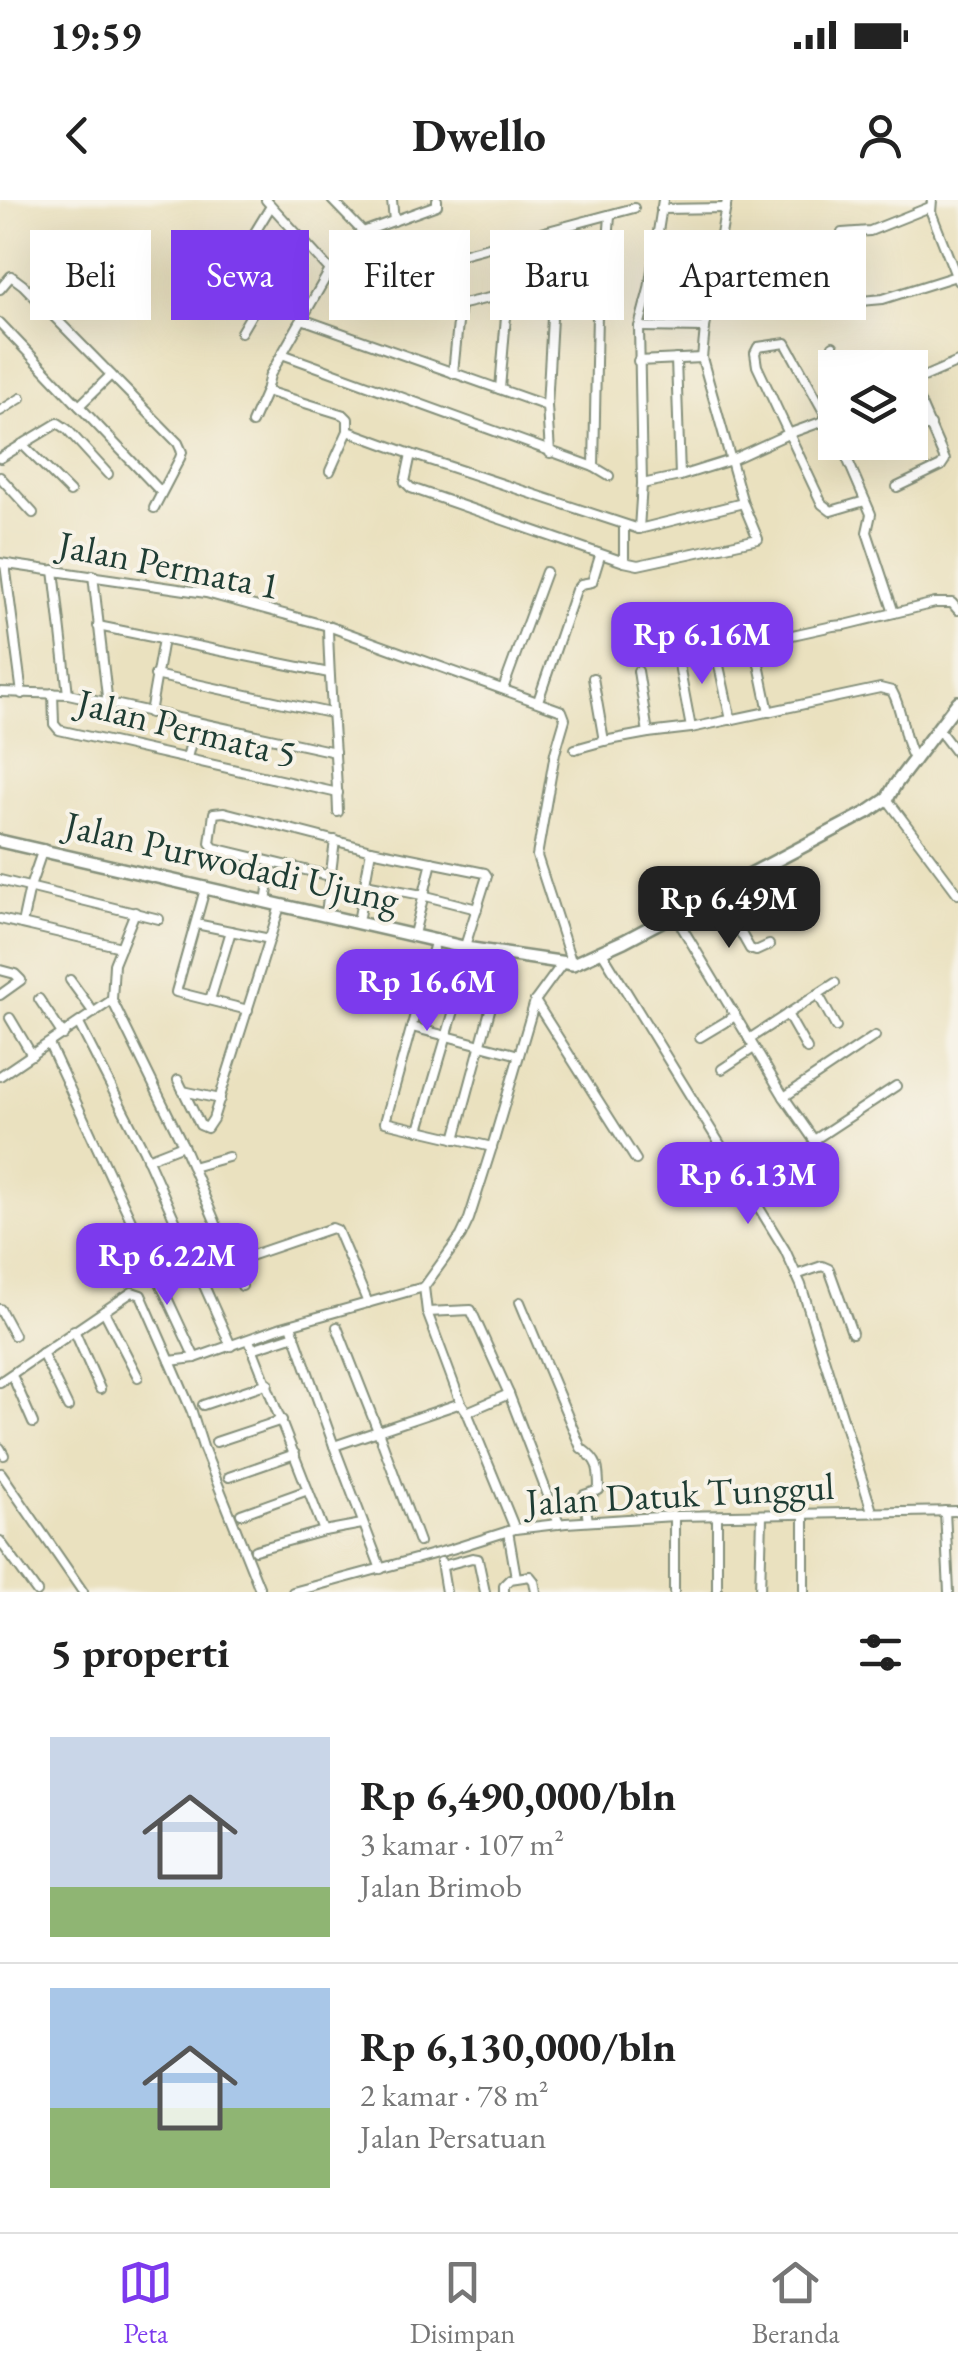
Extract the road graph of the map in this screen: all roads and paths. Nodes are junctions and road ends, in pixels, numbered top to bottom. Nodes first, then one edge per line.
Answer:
1 (332, 200) edge
2 (344, 200) edge
3 (392, 200) edge
4 (437, 200) edge
5 (931, 202) edge
6 (268, 203) edge
7 (662, 204) edge
8 (727, 204) edge
9 (634, 208) dead end
10 (344, 213) junction
11 (610, 214) junction
12 (394, 220) junction
13 (253, 230) edge
14 (293, 230) edge
15 (361, 230) edge
16 (368, 230) edge
17 (609, 230) edge
18 (658, 230) edge
19 (723, 230) edge
20 (866, 232) edge
21 (309, 247) edge
22 (470, 251) edge
23 (329, 269) edge
24 (329, 272) edge
25 (957, 278) edge
26 (0, 289) edge
27 (866, 301) edge
28 (309, 307) edge
29 (644, 308) edge
30 (247, 320) edge
31 (301, 320) edge
32 (305, 320) edge
33 (458, 320) edge
34 (506, 320) edge
35 (552, 320) edge
36 (596, 320) edge
37 (707, 320) edge
38 (0, 323) edge
39 (639, 328) junction
40 (705, 328) junction
41 (240, 332) dead end
42 (833, 346) dead end
43 (835, 350) edge
44 (282, 354) junction
45 (702, 358) junction
46 (676, 360) junction
47 (638, 361) junction
48 (958, 362) edge
49 (453, 372) junction
50 (928, 374) edge
51 (111, 375) junction
52 (500, 390) junction
53 (266, 391) junction
54 (818, 396) edge
55 (21, 398) dead end
56 (79, 406) junction
57 (547, 406) junction
58 (0, 411) edge
59 (928, 421) edge
60 (252, 423) dead end
61 (818, 424) edge
62 (930, 425) joint
63 (348, 431) junction
64 (788, 434) junction
65 (22, 444) junction
66 (550, 453) junction
67 (411, 454) junction
68 (0, 458) edge
69 (731, 460) junction
70 (848, 460) edge
71 (594, 467) junction
72 (330, 470) dead end
73 (108, 474) dead end
74 (608, 476) dead end
75 (680, 476) junction
76 (0, 477) edge
77 (642, 484) junction
78 (897, 486) dead end
79 (70, 492) dead end
80 (161, 492) junction
81 (865, 501) junction
82 (743, 503) junction
83 (154, 508) dead end
84 (33, 513) dead end
85 (624, 525) junction
86 (638, 529) junction
87 (600, 556) junction
88 (624, 562) junction
89 (2, 563) edge
90 (54, 570) junction
91 (546, 572) dead end
92 (93, 576) junction
93 (958, 610) edge
94 (894, 613) junction
95 (98, 626) junction
96 (328, 626) junction
97 (163, 639) junction
98 (755, 645) junction
99 (676, 654) dead end
100 (638, 671) dead end
101 (329, 673) junction
102 (155, 676) junction
103 (594, 678) dead end
104 (503, 689) junction
105 (0, 692) edge
106 (22, 694) junction
107 (53, 694) junction
108 (68, 694) junction
109 (538, 701) junction
110 (958, 702) edge
111 (108, 704) junction
112 (770, 712) junction
113 (330, 713) junction
114 (150, 714) junction
115 (731, 720) junction
116 (196, 722) junction
117 (692, 728) junction
118 (938, 729) junction
119 (648, 732) junction
120 (604, 741) junction
121 (575, 749) dead end
122 (336, 752) junction
123 (958, 755) edge
124 (187, 758) junction
125 (915, 760) junction
126 (338, 793) junction
127 (888, 799) junction
128 (338, 812) dead end
129 (334, 840) junction
130 (0, 841) edge
131 (43, 849) junction
132 (371, 850) junction
133 (432, 862) junction
134 (272, 863) junction
135 (330, 876) junction
136 (0, 880) edge
137 (365, 884) junction
138 (30, 887) junction
139 (205, 889) junction
140 (717, 891) junction
141 (958, 894) edge
142 (422, 895) junction
143 (266, 902) junction
144 (280, 906) junction
145 (476, 909) junction
146 (135, 912) junction
147 (326, 914) junction
148 (674, 914) junction
149 (0, 919) edge
150 (159, 919) dead end
151 (358, 922) junction
152 (22, 924) junction
153 (196, 924) junction
154 (231, 931) junction
155 (414, 934) junction
156 (270, 939) junction
157 (436, 939) junction
158 (768, 945) dead end
159 (121, 947) junction
160 (468, 948) junction
161 (602, 952) junction
162 (505, 954) junction
163 (567, 964) junction
164 (0, 970) edge
165 (70, 980) dead end
166 (834, 983) dead end
167 (818, 994) junction
168 (0, 995) edge
169 (39, 998) dead end
170 (112, 1000) junction
171 (210, 1000) junction
172 (535, 1001) junction
173 (248, 1010) junction
174 (94, 1014) junction
175 (787, 1014) junction
176 (735, 1016) junction
177 (10, 1018) dead end
178 (79, 1024) junction
179 (836, 1026) dead end
180 (412, 1028) junction
181 (63, 1035) junction
182 (446, 1036) junction
183 (874, 1036) dead end
184 (700, 1038) dead end
185 (748, 1039) junction
186 (49, 1044) junction
187 (480, 1045) junction
188 (754, 1048) junction
189 (807, 1049) dead end
190 (518, 1054) junction
191 (32, 1055) junction
192 (722, 1068) dead end
193 (1, 1073) edge
194 (178, 1080) dead end
195 (896, 1086) dead end
196 (183, 1091) junction
197 (220, 1099) junction
198 (786, 1100) junction
199 (419, 1130) junction
200 (455, 1138) junction
201 (814, 1140) junction
202 (183, 1145) junction
203 (492, 1147) junction
204 (228, 1157) dead end
205 (147, 1159) junction
206 (636, 1160) dead end
207 (829, 1165) dead end
208 (192, 1167) junction
209 (232, 1262) junction
210 (796, 1275) junction
211 (242, 1286) dead end
212 (424, 1287) junction
213 (368, 1302) junction
214 (520, 1302) dead end
215 (0, 1308) edge
216 (104, 1311) junction
217 (428, 1312) junction
218 (291, 1325) junction
219 (337, 1326) dead end
220 (74, 1330) junction
221 (852, 1333) dead end
222 (295, 1335) junction
223 (14, 1336) dead end
224 (251, 1344) junction
225 (231, 1346) junction
226 (42, 1353) junction
227 (195, 1358) junction
228 (174, 1361) junction
229 (12, 1375) junction
230 (138, 1377) dead end
231 (0, 1382) edge
232 (268, 1383) junction
233 (100, 1389) dead end
234 (508, 1394) junction
235 (203, 1405) dead end
236 (68, 1407) dead end
237 (464, 1408) junction
238 (282, 1420) junction
239 (33, 1422) dead end
240 (378, 1431) junction
241 (216, 1442) dead end
242 (334, 1446) junction
243 (295, 1454) junction
244 (1, 1474) edge
245 (229, 1477) dead end
246 (10, 1488) junction
247 (308, 1490) junction
248 (0, 1494) edge
249 (946, 1510) junction
250 (872, 1511) junction
251 (958, 1511) edge
252 (241, 1514) dead end
253 (804, 1514) junction
254 (674, 1516) junction
255 (717, 1516) junction
256 (762, 1516) junction
257 (588, 1521) junction
258 (362, 1524) junction
259 (559, 1524) junction
260 (511, 1530) junction
261 (324, 1531) junction
262 (0, 1541) edge
263 (419, 1542) dead end
264 (256, 1550) dead end
265 (441, 1552) junction
266 (958, 1554) edge
267 (946, 1555) junction
268 (442, 1566) junction
269 (382, 1569) junction
270 (516, 1578) junction
271 (300, 1591) edge
272 (37, 1592) edge
273 (84, 1592) edge
274 (261, 1592) edge
275 (446, 1592) edge
276 (484, 1592) edge
277 (504, 1592) edge
278 (536, 1592) edge
279 (674, 1592) edge
280 (717, 1592) edge
281 (760, 1592) edge
282 (804, 1592) edge
283 (949, 1592) edge

1 - 10 street
2 - 10 street
3 - 12 street
4 - 12 street
5 - 20 street
5 - 25 street
6 - 13 street
6 - 14 street
7 - 8 street
7 - 18 street
8 - 19 street
9 - 11 street
10 - 15 street
11 - 17 street
11 - 22 street
12 - 16 street
21 - 23 street
24 - 28 street
25 - 27 street
26 - 51 street
29 - 39 street
30 - 41 street
31 - 44 street
32 - 49 street
33 - 49 street
34 - 52 street
35 - 57 street
36 - 71 street
37 - 40 street
38 - 56 street
39 - 40 street
39 - 47 street
40 - 45 street
42 - 43 street
44 - 53 street
44 - 66 street
45 - 46 street
45 - 69 street
46 - 47 street
46 - 75 street
47 - 77 street
48 - 50 street
49 - 52 street
51 - 56 street
51 - 80 street
52 - 57 street
53 - 60 street
53 - 63 street
54 - 64 street
55 - 58 street
56 - 80 street
57 - 66 street
59 - 62 street
61 - 64 street
62 - 78 street
63 - 67 street
63 - 72 street
64 - 69 street
64 - 81 street
65 - 68 street
65 - 73 street
65 - 79 street
66 - 71 street
67 - 85 street
67 - 87 street
69 - 75 street
69 - 82 street
70 - 81 street
71 - 74 street
75 - 77 street
76 - 84 street
77 - 86 street
80 - 83 street
81 - 94 street
82 - 86 street
82 - 88 street
85 - 86 street
85 - 88 street
87 - 88 street
87 - 109 street
89 - 90 street, Jalan Permata 1
89 - 106 street
90 - 92 street, Jalan Permata 1
90 - 108 street
91 - 104 street
92 - 95 street
92 - 96 street, Jalan Permata 1
93 - 94 street
94 - 98 street
95 - 97 street
95 - 111 street
96 - 101 street
96 - 104 street, Jalan Permata 1
97 - 101 street
97 - 102 street
98 - 112 street
98 - 115 street
99 - 117 street
100 - 119 street
101 - 113 street
102 - 113 street
102 - 114 street
103 - 120 street
104 - 109 street, Jalan Permata 1
105 - 106 street
106 - 107 street
107 - 108 street
107 - 124 street, Jalan Permata 5
108 - 111 street
109 - 163 street
110 - 118 street
111 - 114 street
112 - 115 street
112 - 125 street
113 - 122 street
114 - 116 street
115 - 117 street
116 - 122 street
116 - 124 street
117 - 119 street
118 - 123 street
118 - 125 street
119 - 120 street
120 - 121 street
122 - 126 street
124 - 126 street, Jalan Permata 5
125 - 127 street
126 - 128 street
127 - 140 street
127 - 141 street
129 - 132 street
129 - 134 street
129 - 135 street
130 - 131 street, Jalan Purwodadi Ujung
131 - 138 street
131 - 139 street, Jalan Purwodadi Ujung
132 - 133 street
132 - 137 street
133 - 142 street
133 - 145 street
134 - 135 street
134 - 143 street
135 - 147 street
136 - 138 street
137 - 142 street
137 - 151 street
138 - 146 street
138 - 152 street
139 - 143 street, Jalan Purwodadi Ujung
139 - 153 street
140 - 148 street
140 - 158 street
142 - 145 street
142 - 155 street
143 - 144 street, Jalan Purwodadi Ujung
144 - 147 street, Jalan Purwodadi Ujung
144 - 156 street
145 - 160 street
146 - 150 street
146 - 159 street
147 - 151 street, Jalan Purwodadi Ujung
148 - 161 street
148 - 176 street
149 - 152 street
151 - 155 street, Jalan Purwodadi Ujung
152 - 159 street
153 - 154 street
153 - 171 street
154 - 156 street
154 - 171 street
155 - 157 street, Jalan Purwodadi Ujung
156 - 173 street
157 - 160 street, Jalan Purwodadi Ujung
157 - 180 street
159 - 170 street
160 - 162 street, Jalan Purwodadi Ujung
160 - 182 street
161 - 163 street
161 - 210 street
162 - 163 street, Jalan Purwodadi Ujung
162 - 187 street
163 - 172 street
164 - 168 street
165 - 174 street
166 - 167 street
167 - 175 street
167 - 179 street
169 - 181 street
170 - 174 street
170 - 202 street
171 - 173 street
172 - 190 street
172 - 206 street
173 - 197 street
174 - 178 street
175 - 185 street
175 - 189 street
176 - 184 street
176 - 185 street
177 - 191 street
178 - 181 street
178 - 205 street
180 - 182 street
180 - 199 street
181 - 186 street
182 - 187 street
182 - 199 street
183 - 198 street
185 - 188 street
186 - 191 street
186 - 227 street
187 - 190 street
187 - 200 street
188 - 192 street
188 - 198 street
190 - 203 street
191 - 193 street
194 - 196 street
195 - 201 street
196 - 197 street
196 - 197 street
198 - 201 street
199 - 200 street
200 - 203 street
201 - 207 street
202 - 205 street
202 - 208 street
203 - 212 street
204 - 208 street
205 - 225 street
208 - 209 street
209 - 211 street
209 - 213 street
210 - 221 street
210 - 250 street
212 - 213 street
212 - 217 street
213 - 218 street
214 - 257 street
215 - 223 street
216 - 220 street
216 - 228 street
216 - 230 street
217 - 234 street
217 - 237 street
218 - 222 street
218 - 224 street
219 - 240 street
220 - 226 street
220 - 233 street
222 - 224 street
222 - 242 street
224 - 225 street
224 - 232 street
225 - 227 street
226 - 229 street
226 - 236 street
227 - 228 street
228 - 274 street
229 - 231 street
229 - 239 street
232 - 235 street
232 - 238 street
234 - 237 street
234 - 259 street
237 - 240 street
237 - 260 street
238 - 241 street
238 - 243 street
240 - 242 street
240 - 263 street
242 - 258 street
243 - 245 street
243 - 247 street
244 - 246 street
246 - 248 street
246 - 273 street
247 - 252 street
247 - 261 street
249 - 250 street, Jalan Datuk Tunggul
249 - 251 street, Jalan Datuk Tunggul
249 - 267 street
250 - 253 street, Jalan Datuk Tunggul
253 - 256 street, Jalan Datuk Tunggul
253 - 282 street
254 - 255 street, Jalan Datuk Tunggul
254 - 257 street, Jalan Datuk Tunggul
254 - 279 street
255 - 256 street, Jalan Datuk Tunggul
255 - 280 street
256 - 281 street
257 - 259 street, Jalan Datuk Tunggul
258 - 261 street
258 - 269 street
259 - 260 street, Jalan Datuk Tunggul
260 - 265 street, Jalan Datuk Tunggul
260 - 270 street
261 - 264 street
262 - 272 street
265 - 268 street
265 - 269 street, Jalan Datuk Tunggul
266 - 267 street
267 - 283 street
268 - 275 street
268 - 276 street
269 - 271 street, Jalan Datuk Tunggul
270 - 277 street
270 - 278 street

